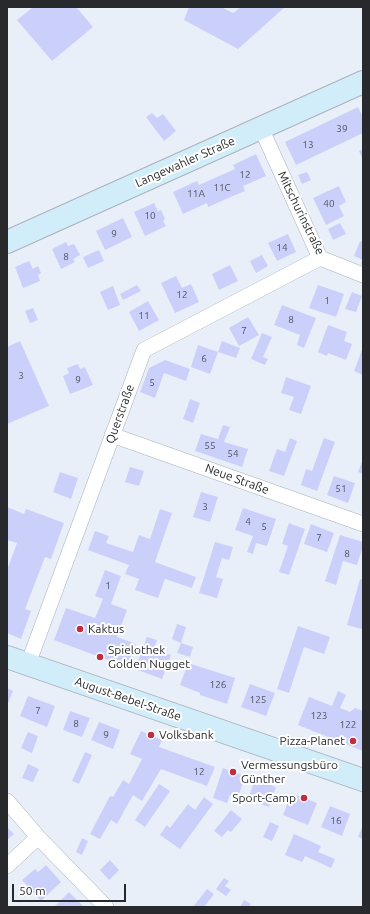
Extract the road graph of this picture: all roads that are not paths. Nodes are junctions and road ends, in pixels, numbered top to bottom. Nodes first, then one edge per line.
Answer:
1 (363, 82) edge
2 (261, 128) junction
3 (7, 242) edge
4 (320, 258) junction
5 (363, 275) edge
6 (112, 435) junction
7 (363, 524) edge
8 (7, 657) edge
9 (28, 664) junction
10 (363, 780) edge
11 (7, 801) edge
12 (38, 837) junction
13 (7, 866) edge
14 (106, 907) edge

1 - 2 street, Langewahler Straße
2 - 3 street, Langewahler Straße
2 - 4 street, Mitschurinstraße
4 - 5 street, Mitschurinstraße
4 - 6 street, Querstraße
6 - 7 street, Neue Straße
6 - 9 street, Querstraße
8 - 9 street, August-Bebel-Straße
9 - 10 street, August-Bebel-Straße
11 - 12 street
12 - 13 street
12 - 14 street

